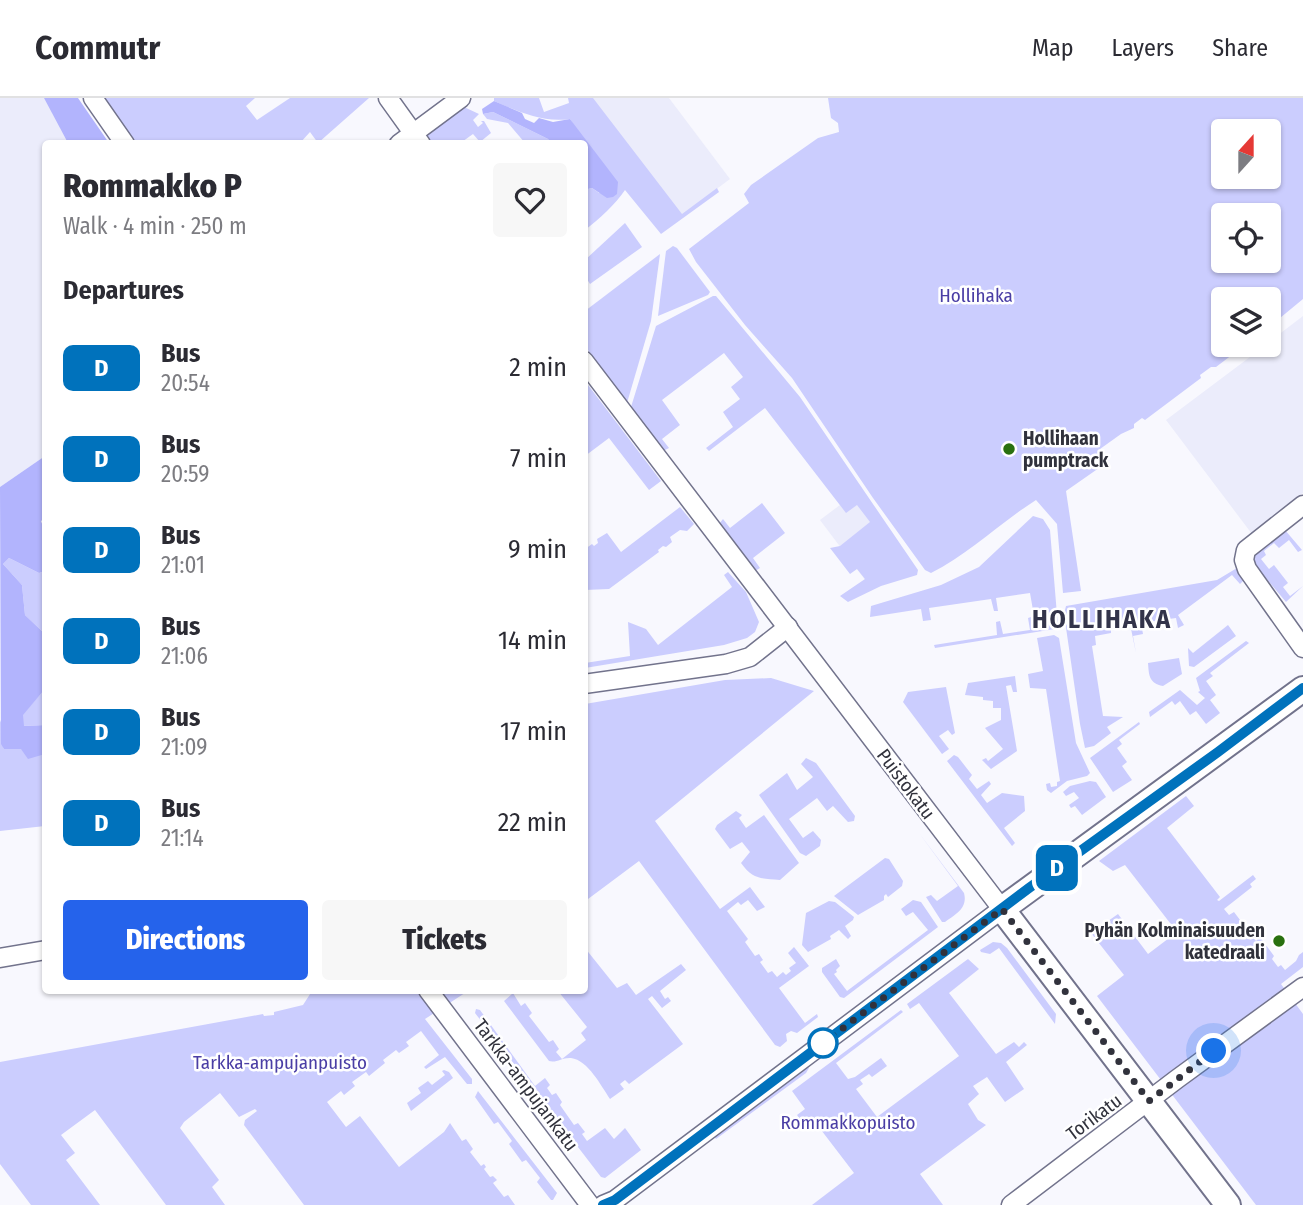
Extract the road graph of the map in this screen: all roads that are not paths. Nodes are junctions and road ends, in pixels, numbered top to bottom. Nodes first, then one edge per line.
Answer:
1 (93, 98) edge
2 (388, 98) edge
3 (461, 98) edge
4 (122, 140) edge
5 (411, 140) edge
6 (588, 366) edge
7 (1303, 505) edge
8 (788, 627) junction
9 (1303, 648) edge
10 (588, 683) edge
11 (1303, 689) edge
12 (1002, 909) junction
13 (42, 951) edge
14 (0, 958) edge
15 (1303, 987) edge
16 (431, 994) edge
17 (1149, 1101) junction
18 (590, 1205) edge
19 (603, 1205) edge
20 (1011, 1205) edge
21 (1227, 1205) edge

1 - 4 street
2 - 5 street
3 - 5 street
6 - 8 street, Puistokatu
7 - 9 street
8 - 10 street
8 - 12 street, Puistokatu
11 - 12 main road
12 - 17 main road, Puistokatu
12 - 19 street
13 - 14 street
15 - 17 street, Torikatu
16 - 18 street, Tarkka-ampujankatu
17 - 20 street, Torikatu
17 - 21 main road, Puistokatu

